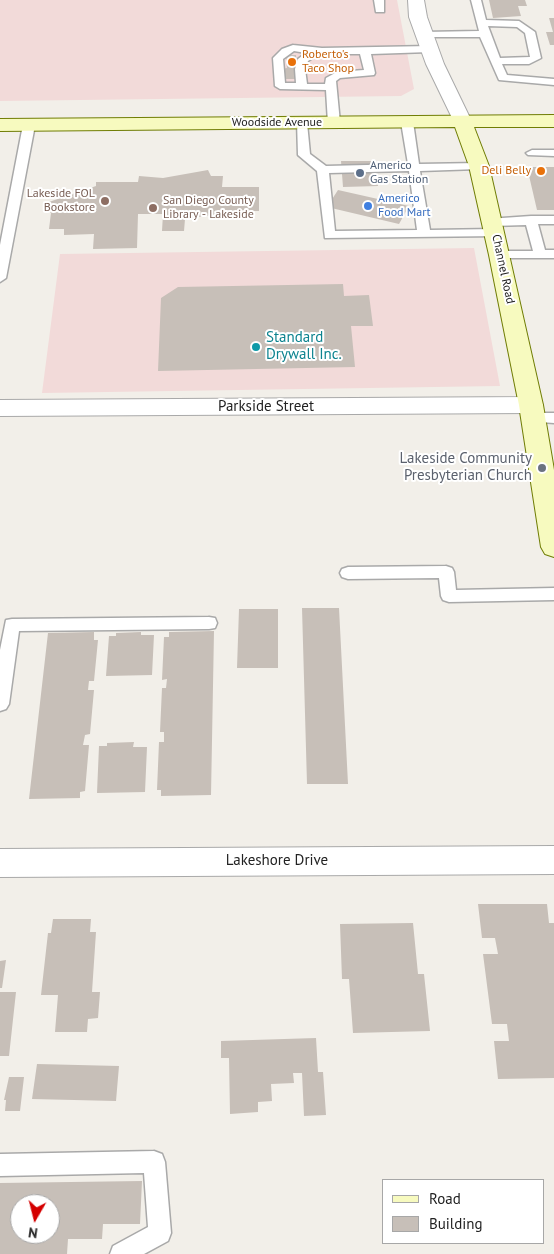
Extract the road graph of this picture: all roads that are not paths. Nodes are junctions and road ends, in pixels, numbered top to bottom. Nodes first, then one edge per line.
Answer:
1 (416, 0) edge
2 (476, 0) edge
3 (483, 29) junction
4 (427, 42) junction
5 (323, 51) junction
6 (365, 51) junction
7 (495, 62) junction
8 (554, 82) edge
9 (302, 87) junction
10 (331, 87) junction
11 (554, 121) edge
12 (407, 122) junction
13 (463, 122) junction
14 (301, 123) junction
15 (334, 123) junction
16 (0, 125) edge
17 (30, 125) junction
18 (532, 153) dead end
19 (554, 153) edge
20 (480, 166) junction
21 (414, 168) junction
22 (323, 170) junction
23 (531, 220) junction
24 (554, 220) edge
25 (424, 234) junction
26 (496, 237) junction
27 (540, 254) junction
28 (554, 254) edge
29 (0, 278) edge
30 (0, 408) edge
31 (539, 414) edge
32 (550, 503) edge
33 (554, 548) edge
34 (348, 573) dead end
35 (554, 594) edge
36 (209, 623) dead end
37 (0, 704) edge
38 (554, 860) edge
39 (0, 863) edge
40 (0, 1166) edge
41 (120, 1254) edge

1 - 4 street, Channel Road
2 - 3 lane
3 - 4 lane
3 - 7 lane
3 - 7 lane
4 - 6 lane
4 - 13 street, Channel Road
5 - 6 lane
5 - 9 lane
5 - 9 lane
6 - 10 lane
7 - 8 lane
9 - 10 lane
10 - 15 lane
11 - 13 main road, Woodside Avenue
12 - 13 main road, Woodside Avenue
12 - 15 main road, Woodside Avenue
12 - 21 lane
13 - 20 main road, Channel Road
14 - 15 main road, Woodside Avenue
14 - 17 main road, Woodside Avenue
14 - 22 lane
16 - 17 main road, Woodside Avenue
17 - 29 lane
18 - 19 lane
20 - 21 lane
20 - 26 main road, Channel Road
21 - 22 lane
21 - 25 lane
22 - 25 lane
23 - 24 lane
23 - 26 lane
23 - 27 lane
25 - 26 lane
26 - 27 lane
26 - 31 main road, Channel Road
27 - 28 lane
30 - 31 street, Parkside Street
31 - 32 main road, Channel Road
32 - 33 main road, Channel Road
34 - 35 lane
36 - 37 lane
38 - 39 street, Lakeshore Drive
40 - 41 lane

